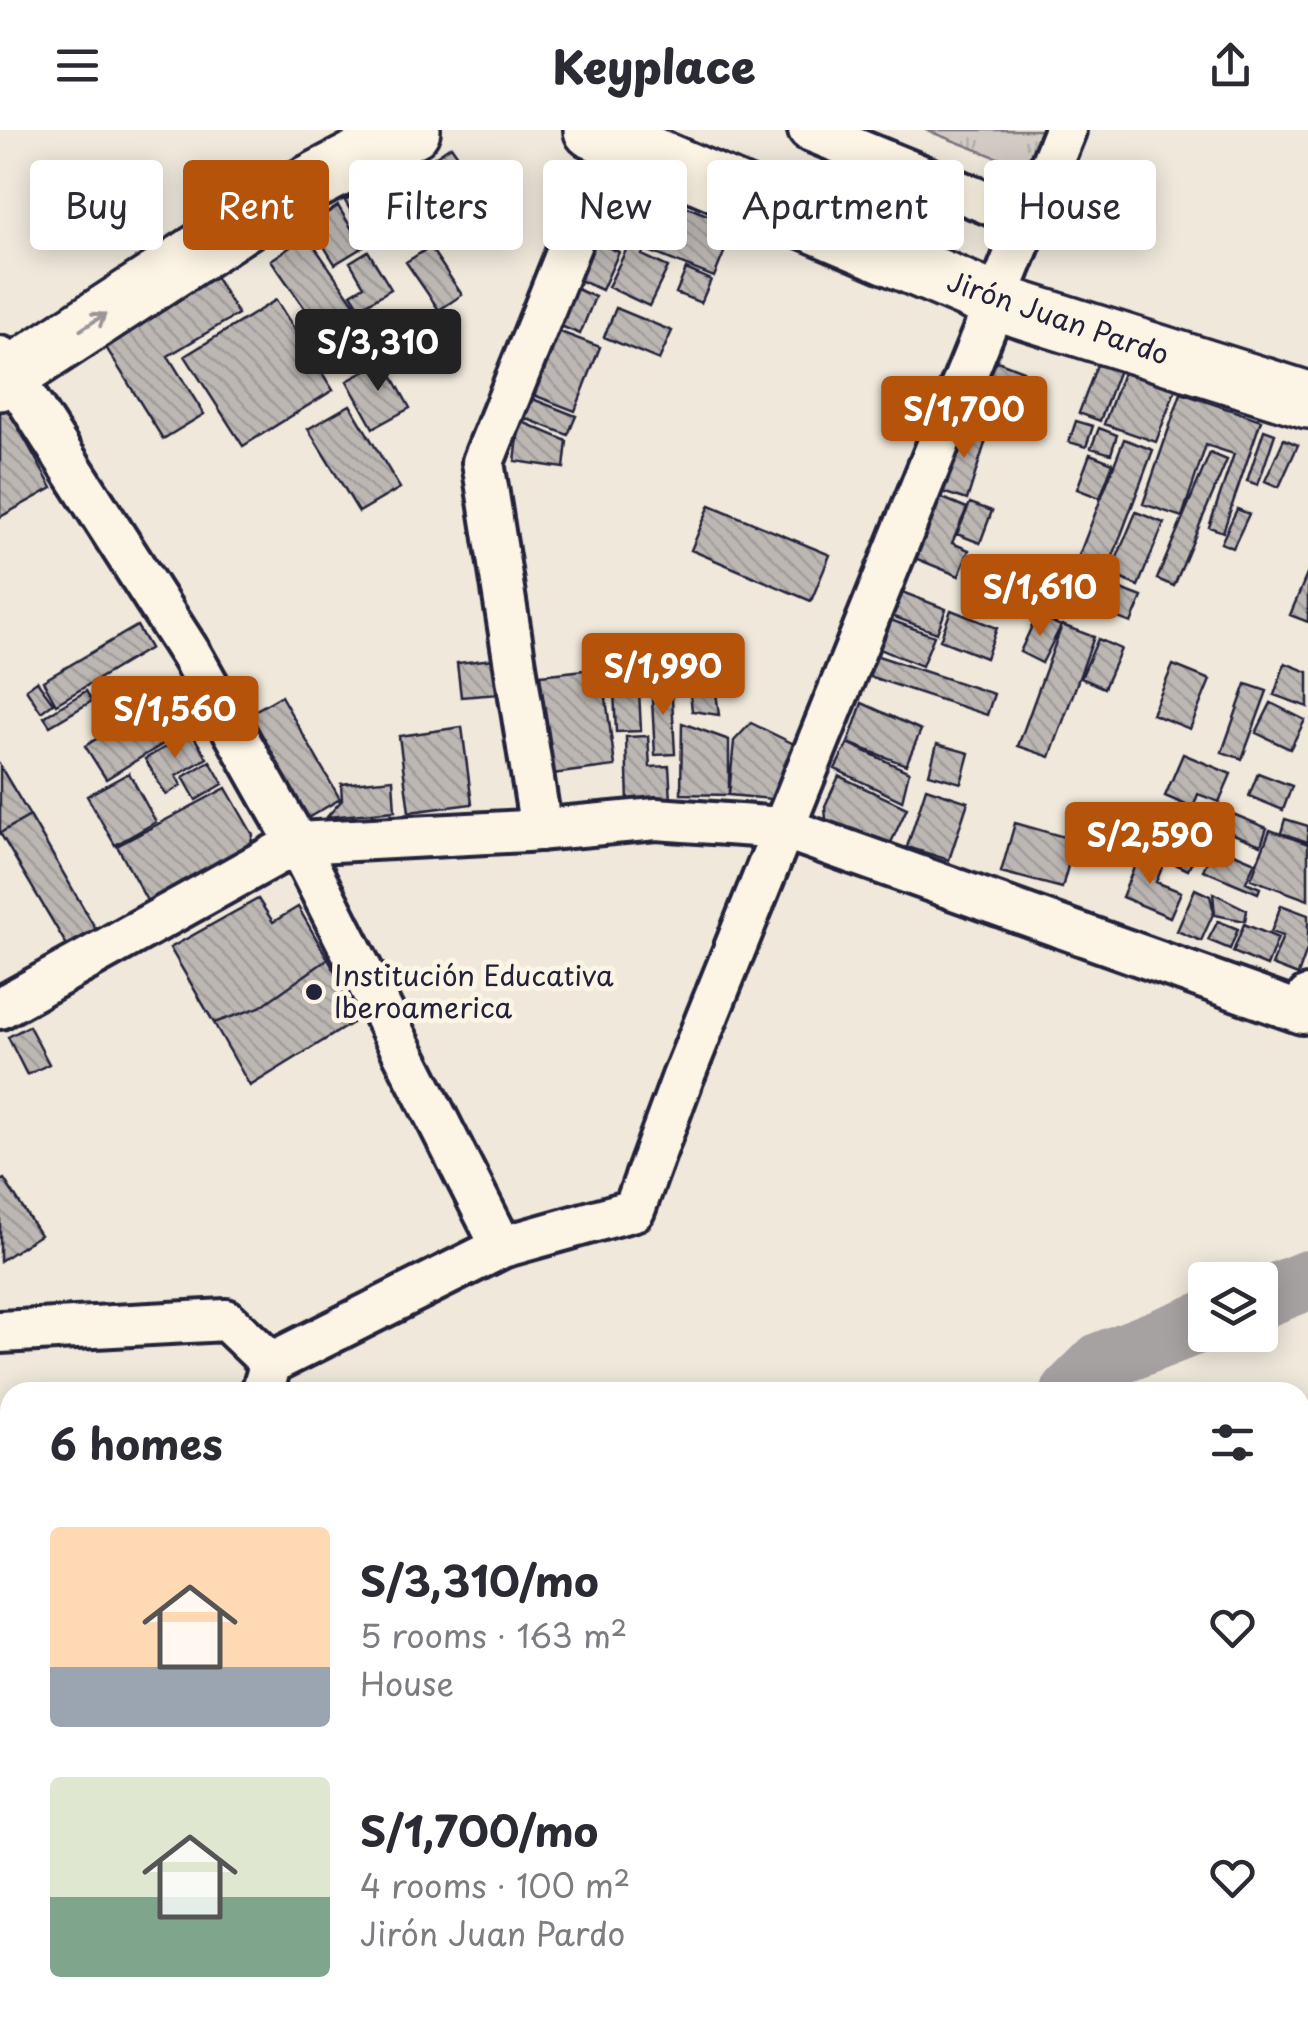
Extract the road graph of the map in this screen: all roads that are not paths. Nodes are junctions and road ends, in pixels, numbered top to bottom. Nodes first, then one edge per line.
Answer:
1 (412, 130) edge
2 (592, 130) edge
3 (809, 130) edge
4 (1065, 130) edge
5 (1053, 160) edge
6 (984, 202) edge
7 (568, 250) edge
8 (1017, 250) edge
9 (996, 302) junction
10 (4, 372) edge
11 (1308, 400) edge
12 (784, 828) junction
13 (541, 830) junction
14 (296, 843) junction
15 (1308, 997) edge
16 (0, 1008) edge
17 (502, 1247) junction
18 (0, 1332) edge
19 (267, 1378) edge

10 -> 1 main road
2 - 9 main road, Jirón Juan Pardo
3 - 6 street
4 - 5 street
7 - 13 street
8 - 9 street
9 - 11 main road, Jirón Juan Pardo
9 - 12 street
10 - 14 street
12 - 13 street
12 - 15 street
12 - 17 street
13 - 14 street
14 - 16 street
14 - 17 street
17 - 19 street
18 - 19 street

